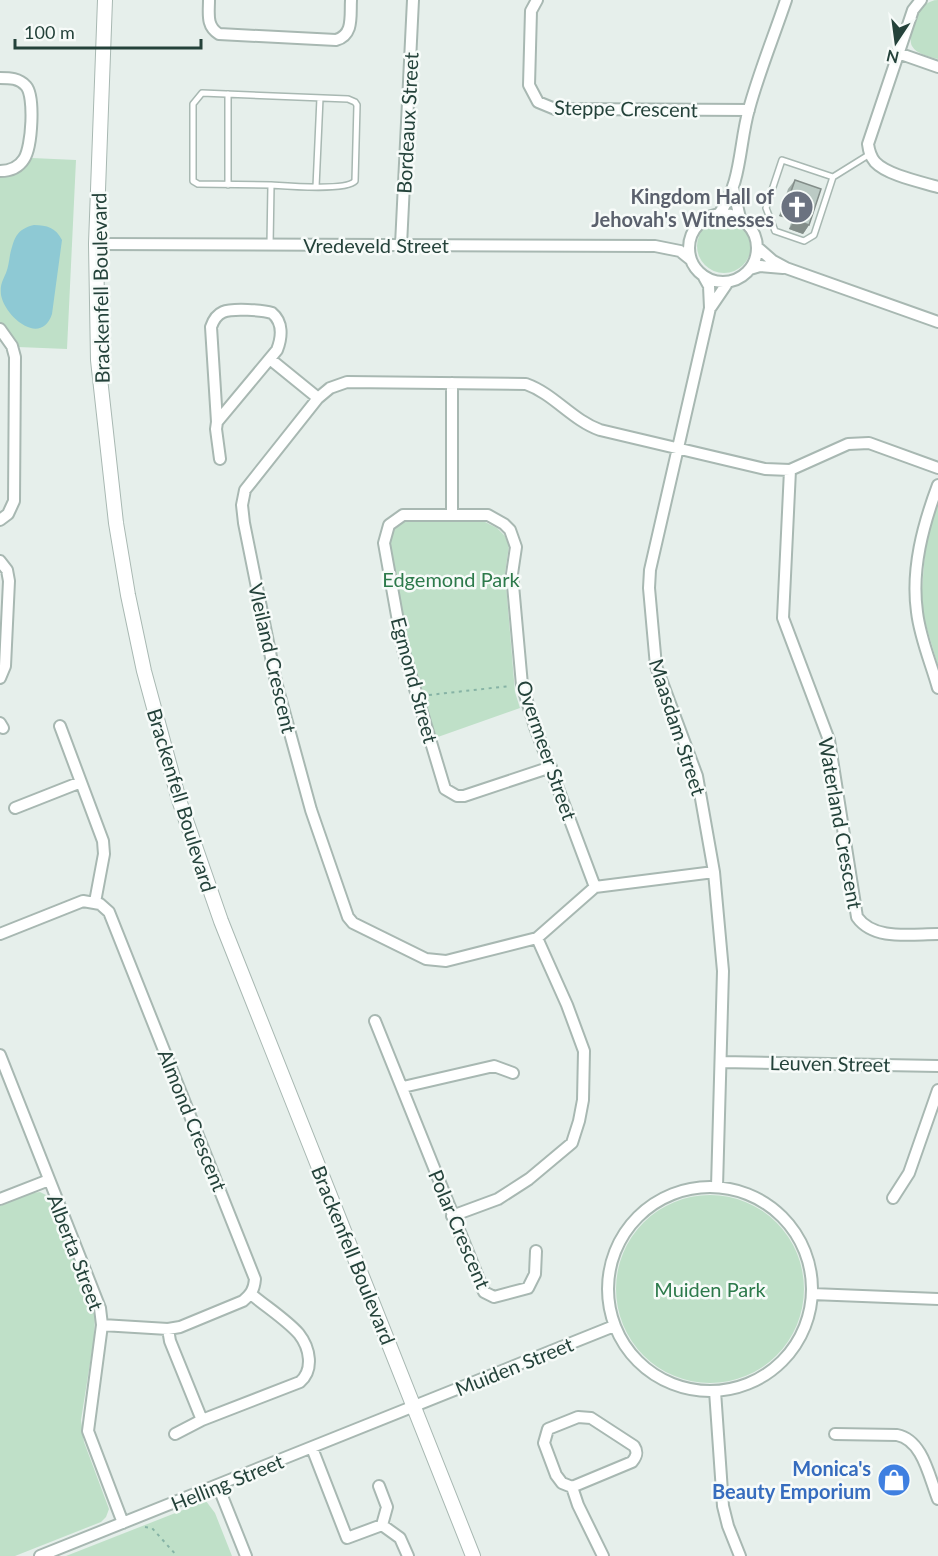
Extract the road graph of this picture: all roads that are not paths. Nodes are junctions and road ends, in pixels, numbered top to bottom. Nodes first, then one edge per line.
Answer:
1 (105, 0) edge
2 (209, 0) edge
3 (351, 0) edge
4 (413, 0) edge
5 (537, 0) edge
6 (772, 0) edge
7 (921, 0) edge
8 (786, 2) edge
9 (898, 53) junction
10 (938, 67) edge
11 (0, 78) edge
12 (228, 94) junction
13 (320, 98) junction
14 (748, 110) junction
15 (870, 154) junction
16 (0, 171) edge
17 (833, 177) junction
18 (228, 185) junction
19 (271, 185) junction
20 (316, 187) junction
21 (938, 187) edge
22 (733, 188) junction
23 (719, 214) junction
24 (740, 218) junction
25 (690, 238) junction
26 (96, 244) junction
27 (270, 245) junction
28 (401, 245) junction
29 (656, 246) junction
30 (757, 247) junction
31 (690, 259) junction
32 (786, 268) junction
33 (750, 269) junction
34 (704, 277) junction
35 (728, 282) junction
36 (710, 308) junction
37 (938, 322) edge
38 (0, 329) edge
39 (270, 359) junction
40 (453, 383) junction
41 (318, 398) junction
42 (217, 422) junction
43 (678, 448) junction
44 (220, 459) dead end
45 (938, 468) edge
46 (790, 470) junction
47 (938, 485) edge
48 (452, 515) junction
49 (0, 520) edge
50 (0, 561) edge
51 (4, 627) edge
52 (0, 678) edge
53 (938, 688) edge
54 (60, 726) dead end
55 (551, 767) junction
56 (81, 782) junction
57 (15, 808) dead end
58 (714, 872) junction
59 (596, 887) junction
60 (95, 902) junction
61 (0, 934) edge
62 (938, 934) edge
63 (537, 938) junction
64 (375, 1021) dead end
65 (0, 1055) edge
66 (721, 1062) junction
67 (938, 1066) edge
68 (513, 1073) dead end
69 (403, 1087) junction
70 (938, 1090) edge
71 (49, 1180) junction
72 (717, 1187) junction
73 (893, 1198) dead end
74 (0, 1199) edge
75 (452, 1216) junction
76 (536, 1251) dead end
77 (251, 1294) junction
78 (812, 1294) junction
79 (938, 1299) edge
80 (102, 1325) junction
81 (614, 1326) junction
82 (168, 1329) junction
83 (715, 1391) junction
84 (413, 1406) junction
85 (202, 1420) junction
86 (175, 1434) dead end
87 (835, 1434) dead end
88 (312, 1448) junction
89 (218, 1486) junction
90 (379, 1486) dead end
91 (572, 1486) junction
92 (938, 1499) edge
93 (123, 1523) junction
94 (382, 1525) junction
95 (40, 1556) edge
96 (246, 1556) edge
97 (408, 1556) edge
98 (473, 1556) edge
99 (603, 1556) edge
100 (740, 1556) edge

1 - 26 street, Brackenfell Boulevard
2 - 3 street
4 - 28 street, Bordeaux Street
5 - 14 street, Steppe Crescent
6 - 8 street
7 - 9 street
8 - 14 street
9 - 10 street
9 - 15 street
11 - 16 street
12 - 13 lane
12 - 18 lane
12 - 18 lane
13 - 20 lane
13 - 20 lane
14 - 22 street
15 - 17 lane
15 - 21 street
17 - 17 lane
18 - 19 lane
19 - 20 lane
19 - 27 lane
22 - 23 street
22 - 24 street
23 - 24 street
23 - 25 street
24 - 30 street
25 - 29 street, Vredeveld Street
25 - 31 street
26 - 27 street, Vredeveld Street
26 - 84 street, Brackenfell Boulevard
27 - 28 street, Vredeveld Street
28 - 29 street, Vredeveld Street
29 - 31 street, Vredeveld Street
30 - 32 street
30 - 33 street
31 - 34 street
32 - 33 street
32 - 37 street
33 - 35 street
34 - 35 street
34 - 36 street, Maasdam Street
35 - 36 street, Maasdam Street
36 - 43 street, Maasdam Street
38 - 49 street
39 - 41 street
39 - 42 street
39 - 42 street
40 - 41 street, Vleiland Crescent
40 - 43 street, Vleiland Crescent
40 - 48 street
41 - 63 street, Vleiland Crescent
42 - 44 street
43 - 46 street, Vleiland Crescent
43 - 58 street, Maasdam Street
45 - 46 street
46 - 62 street, Waterland Crescent
47 - 53 street
48 - 55 street, Overmeer Street
48 - 55 street, Egmond Street
50 - 51 street
51 - 52 street
54 - 56 street
55 - 59 street, Overmeer Street
56 - 57 street
56 - 60 street
58 - 59 street
58 - 66 street, Maasdam Street
59 - 63 street, Vleiland Crescent
60 - 61 street
60 - 77 street, Almond Crescent
63 - 75 street
64 - 69 street, Polar Crescent
65 - 71 street, Alberta Street
66 - 67 street, Leuven Street
66 - 72 street, Maasdam Street
68 - 69 street
69 - 75 street, Polar Crescent
70 - 73 street
71 - 74 street
71 - 80 street, Alberta Street
72 - 78 street
72 - 81 street
75 - 76 street, Polar Crescent
77 - 82 street
77 - 85 street
78 - 79 street
78 - 83 street
80 - 82 street
80 - 93 street, Alberta Street
81 - 83 street
81 - 84 street, Muiden Street
82 - 85 street
83 - 100 street
84 - 88 street, Helling Street
84 - 98 street, Brackenfell Boulevard
85 - 86 street
87 - 92 street
88 - 89 street, Helling Street
88 - 94 street
89 - 93 street, Helling Street
89 - 96 street
90 - 94 street
91 - 91 street
91 - 99 street
93 - 95 street, Helling Street
94 - 97 street

